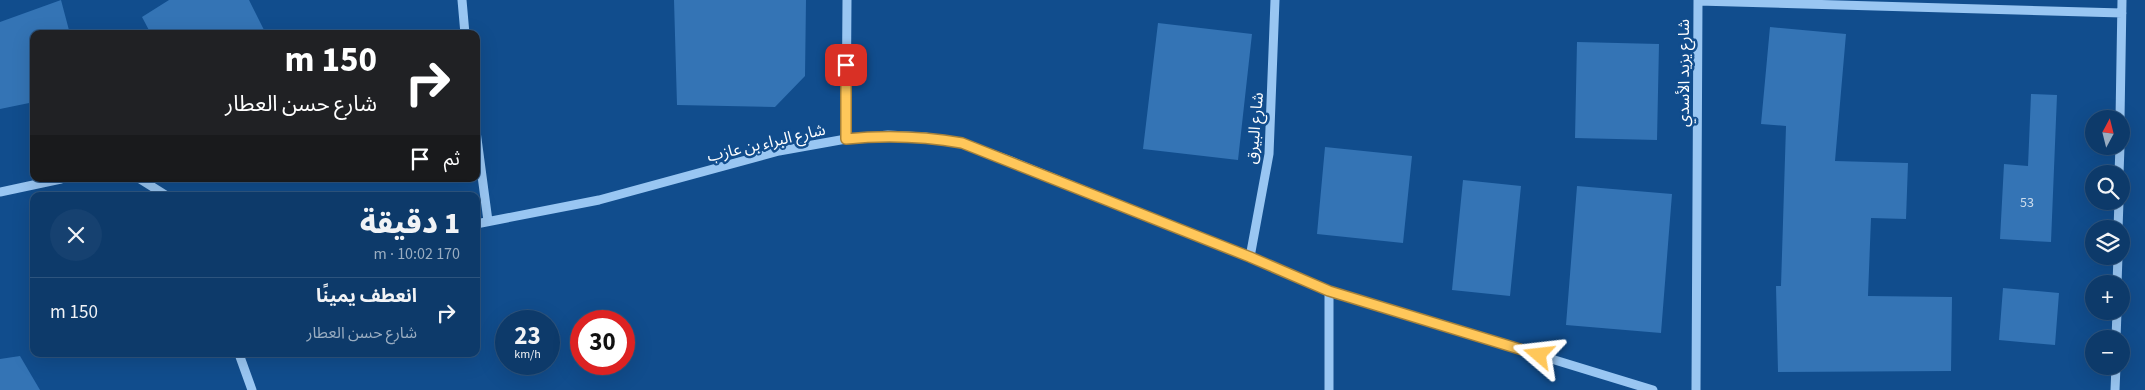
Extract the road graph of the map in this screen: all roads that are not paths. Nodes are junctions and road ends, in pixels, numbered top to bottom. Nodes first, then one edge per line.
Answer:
1 (462, 0) edge
2 (847, 0) edge
3 (1275, 0) edge
4 (1698, 0) edge
5 (2122, 0) edge
6 (2122, 13) junction
7 (465, 30) edge
8 (2120, 110) edge
9 (846, 139) junction
10 (480, 162) edge
11 (47, 182) edge
12 (145, 182) edge
13 (0, 192) edge
14 (161, 192) edge
15 (488, 221) junction
16 (480, 223) edge
17 (1250, 257) junction
18 (1329, 291) junction
19 (240, 357) edge
20 (2116, 375) edge
21 (252, 390) edge
22 (1329, 390) edge
23 (1653, 390) edge
24 (1696, 390) edge
25 (2115, 390) edge

1 - 7 street
2 - 9 street
3 - 17 street, شارع البيرق
4 - 6 street, شارع يزيد الأسدي
4 - 24 street, شارع يزيد الأسدي
5 - 6 street
6 - 8 street
9 - 15 street, شارع البراء بن عازب
9 - 17 street, شارع البراء بن عازب
10 - 15 street
11 - 13 street
12 - 14 street
15 - 16 street, شارع البراء بن عازب
17 - 18 street, شارع البراء بن عازب
18 - 22 street
18 - 23 street, شارع البراء بن عازب
19 - 21 street
20 - 25 street

